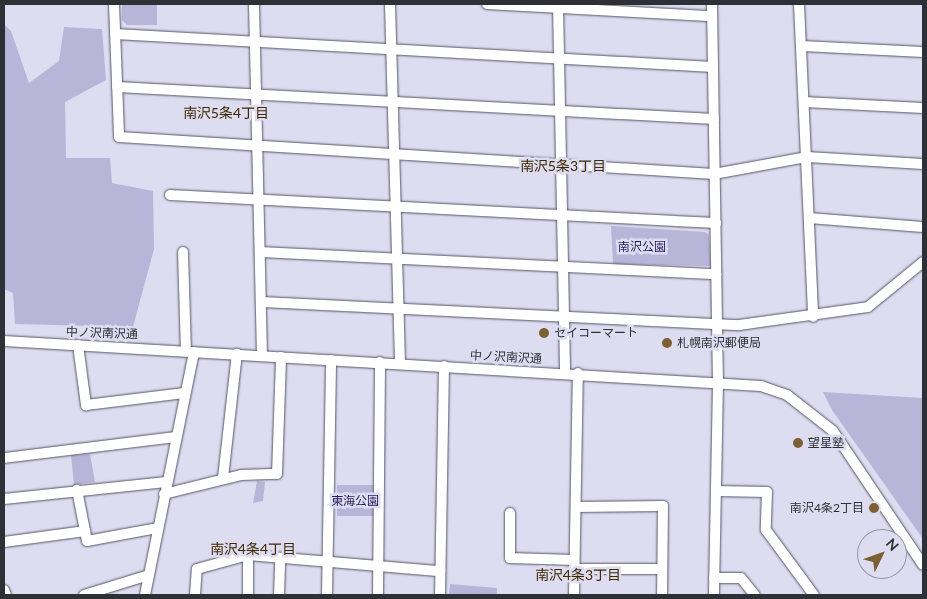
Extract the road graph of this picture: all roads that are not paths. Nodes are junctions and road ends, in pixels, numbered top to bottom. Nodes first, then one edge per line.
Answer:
1 (114, 4) edge
2 (254, 4) edge
3 (390, 4) edge
4 (488, 4) edge
5 (712, 4) edge
6 (799, 4) edge
7 (558, 6) edge
8 (712, 16) junction
9 (115, 34) junction
10 (254, 42) junction
11 (802, 46) junction
12 (393, 48) junction
13 (923, 52) edge
14 (560, 60) junction
15 (713, 67) junction
16 (116, 86) junction
17 (255, 93) junction
18 (393, 100) junction
19 (804, 102) junction
20 (923, 108) edge
21 (560, 112) junction
22 (714, 119) junction
23 (255, 144) junction
24 (396, 152) junction
25 (807, 157) junction
26 (561, 164) junction
27 (923, 164) edge
28 (714, 174) junction
29 (170, 195) dead end
30 (257, 200) junction
31 (397, 205) junction
32 (563, 215) junction
33 (809, 218) junction
34 (716, 223) junction
35 (923, 227) edge
36 (184, 252) dead end
37 (260, 252) junction
38 (398, 257) junction
39 (923, 262) edge
40 (564, 268) junction
41 (716, 274) junction
42 (262, 302) junction
43 (399, 308) junction
44 (813, 317) junction
45 (565, 320) junction
46 (717, 324) junction
47 (4, 341) edge
48 (78, 345) junction
49 (190, 352) junction
50 (237, 354) junction
51 (262, 355) junction
52 (281, 357) junction
53 (331, 360) junction
54 (380, 362) junction
55 (400, 363) junction
56 (444, 366) junction
57 (565, 373) junction
58 (578, 373) junction
59 (718, 383) junction
60 (184, 393) junction
61 (175, 438) junction
62 (4, 458) edge
63 (223, 478) junction
64 (166, 482) junction
65 (77, 490) junction
66 (716, 491) junction
67 (164, 494) junction
68 (4, 499) edge
69 (576, 508) junction
70 (510, 513) dead end
71 (158, 528) junction
72 (85, 531) junction
73 (4, 542) edge
74 (248, 555) junction
75 (280, 559) junction
76 (328, 562) junction
77 (574, 564) junction
78 (923, 564) edge
79 (378, 566) junction
80 (662, 569) junction
81 (440, 571) junction
82 (149, 575) junction
83 (714, 578) junction
84 (4, 590) edge
85 (6, 595) edge
86 (84, 595) edge
87 (145, 595) edge
88 (195, 595) edge
89 (248, 595) edge
90 (279, 595) edge
91 (327, 595) edge
92 (378, 595) edge
93 (440, 595) edge
94 (574, 595) edge
95 (662, 595) edge
96 (714, 595) edge
97 (754, 595) edge
98 (814, 595) edge

1 - 9 street
2 - 10 street
3 - 12 street
4 - 7 street
5 - 8 street
6 - 11 street
7 - 8 street
7 - 14 street
8 - 15 street
9 - 10 street
9 - 16 street
10 - 12 street
10 - 17 street
11 - 13 street
11 - 19 street
12 - 14 street
12 - 18 street
14 - 15 street
14 - 21 street
15 - 22 street
16 - 17 street
16 - 23 street
17 - 18 street
17 - 23 street
18 - 21 street
18 - 24 street
19 - 20 street
19 - 25 street
21 - 22 street
21 - 26 street
22 - 28 street
23 - 24 street
23 - 30 street
24 - 26 street
24 - 31 street
25 - 27 street
25 - 28 street
25 - 33 street
26 - 28 street
26 - 32 street
28 - 34 street
29 - 30 street
30 - 31 street
30 - 37 street
31 - 32 street
31 - 38 street
32 - 34 street
32 - 40 street
33 - 35 street
33 - 44 street
34 - 41 street
36 - 49 street
37 - 38 street
37 - 42 street
38 - 40 street
38 - 43 street
39 - 44 street
40 - 41 street
40 - 45 street
41 - 46 street
42 - 43 street
42 - 51 street
43 - 45 street
43 - 55 street
44 - 46 street
45 - 46 street
45 - 57 street
46 - 59 street
47 - 48 street, 中ノ沢南沢通
48 - 49 street, 中ノ沢南沢通
48 - 60 street
49 - 50 street, 中ノ沢南沢通
49 - 60 street
50 - 51 street, 中ノ沢南沢通
50 - 63 street
51 - 52 street, 中ノ沢南沢通
52 - 53 street, 中ノ沢南沢通
52 - 63 street
53 - 54 street, 中ノ沢南沢通
53 - 76 street
54 - 55 street, 中ノ沢南沢通
54 - 79 street
55 - 56 street, 中ノ沢南沢通
56 - 57 street, 中ノ沢南沢通
56 - 81 street
57 - 58 street, 中ノ沢南沢通
58 - 59 street, 中ノ沢南沢通
58 - 69 street
59 - 66 street
59 - 78 street, 中ノ沢南沢通
60 - 61 street
61 - 62 street
61 - 64 street
63 - 67 street
64 - 65 street
64 - 67 street
65 - 68 street
65 - 72 street
66 - 83 street
66 - 98 street
67 - 71 street
69 - 77 street
69 - 80 street
70 - 77 street
71 - 72 street
71 - 82 street
72 - 73 street
74 - 75 street
74 - 88 street
74 - 89 street
75 - 76 street
75 - 90 street
76 - 79 street
76 - 91 street
77 - 80 street
77 - 94 street
79 - 81 street
79 - 92 street
80 - 95 street
81 - 93 street
82 - 86 street
82 - 87 street
83 - 96 street
83 - 97 street
84 - 85 street

